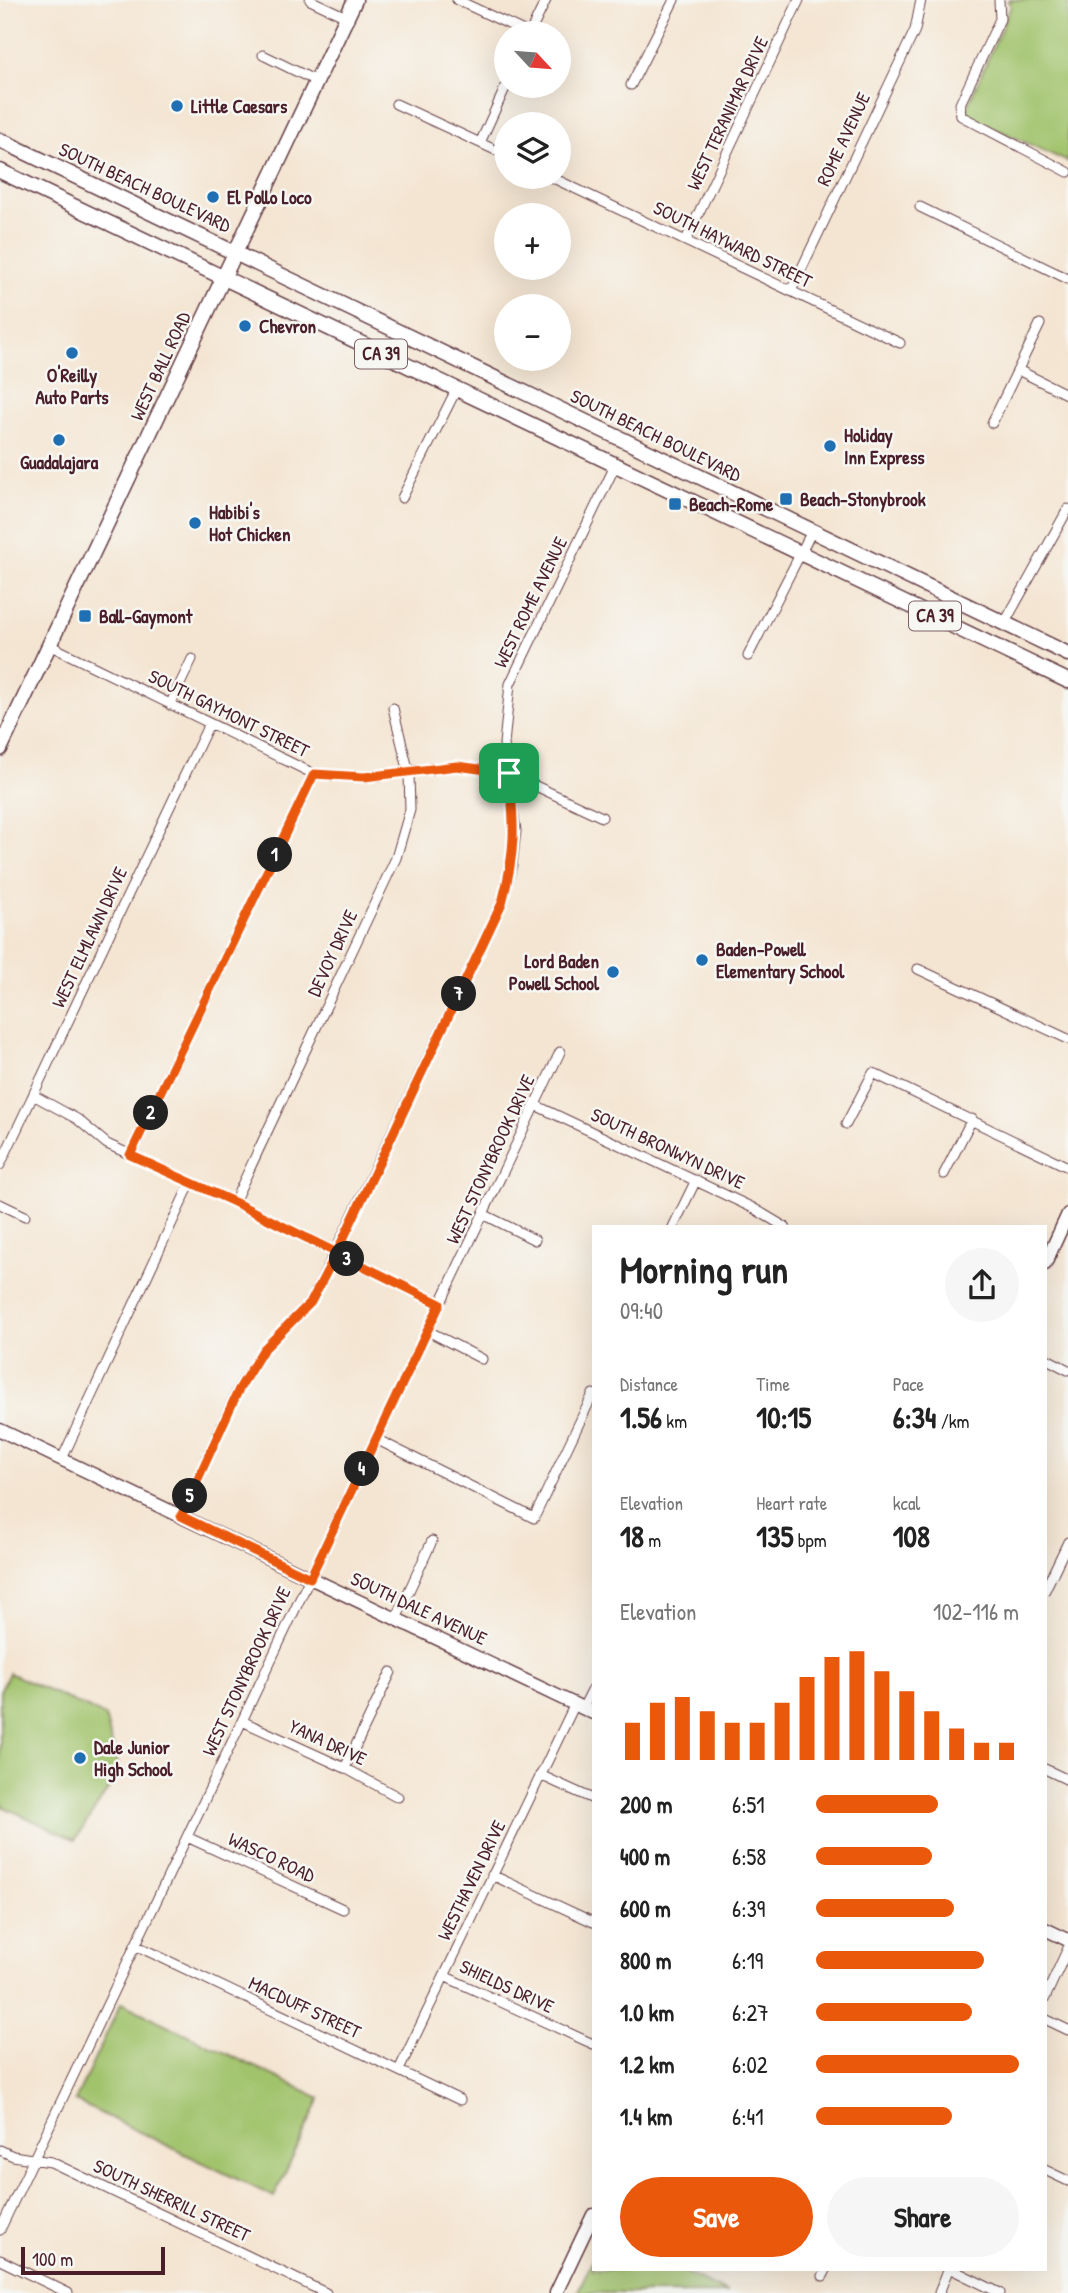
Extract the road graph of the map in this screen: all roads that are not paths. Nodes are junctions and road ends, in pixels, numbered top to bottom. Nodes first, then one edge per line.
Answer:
1 (310, 0) edge
2 (355, 0) edge
3 (457, 0) edge
4 (546, 0) edge
5 (674, 0) edge
6 (799, 0) edge
7 (921, 0) edge
8 (999, 0) edge
9 (346, 17) junction
10 (503, 21) edge
11 (535, 21) edge
12 (262, 55) dead end
13 (316, 81) junction
14 (631, 85) dead end
15 (501, 98) edge
16 (396, 104) dead end
17 (0, 140) edge
18 (480, 143) junction
19 (494, 149) edge
20 (0, 172) edge
21 (1068, 172) edge
22 (571, 186) edge
23 (920, 207) dead end
24 (686, 240) junction
25 (235, 252) junction
26 (224, 276) junction
27 (1068, 279) edge
28 (791, 291) junction
29 (1040, 324) dead end
30 (900, 343) dead end
31 (1018, 370) junction
32 (456, 390) junction
33 (1068, 395) edge
34 (992, 423) dead end
35 (616, 464) junction
36 (402, 498) dead end
37 (1068, 509) edge
38 (811, 533) junction
39 (802, 552) junction
40 (1004, 624) junction
41 (49, 645) junction
42 (1068, 654) edge
43 (748, 656) dead end
44 (192, 659) dead end
45 (1068, 681) edge
46 (170, 705) junction
47 (393, 708) dead end
48 (209, 724) junction
49 (0, 749) edge
50 (409, 773) junction
51 (509, 773) junction
52 (314, 774) junction
53 (602, 817) dead end
54 (918, 969) dead end
55 (1068, 1039) edge
56 (560, 1052) dead end
57 (33, 1095) junction
58 (535, 1105) junction
59 (972, 1119) junction
60 (846, 1124) dead end
61 (130, 1155) junction
62 (0, 1166) edge
63 (1068, 1167) edge
64 (944, 1174) dead end
65 (696, 1180) junction
66 (190, 1184) junction
67 (234, 1202) junction
68 (0, 1204) edge
69 (483, 1214) junction
70 (25, 1216) dead end
71 (1067, 1220) edge
72 (674, 1225) edge
73 (781, 1225) edge
74 (535, 1240) dead end
75 (336, 1254) junction
76 (1047, 1260) edge
77 (440, 1304) junction
78 (428, 1331) junction
79 (482, 1359) dead end
80 (1047, 1359) edge
81 (1068, 1370) edge
82 (592, 1396) edge
83 (0, 1430) edge
84 (376, 1438) junction
85 (62, 1460) junction
86 (181, 1516) junction
87 (432, 1541) dead end
88 (1068, 1542) edge
89 (310, 1578) junction
90 (1047, 1586) edge
91 (396, 1619) junction
92 (391, 1672) dead end
93 (592, 1690) edge
94 (584, 1708) edge
95 (242, 1721) junction
96 (345, 1768) junction
97 (1047, 1770) edge
98 (540, 1775) junction
99 (1068, 1780) edge
100 (398, 1797) dead end
101 (592, 1799) edge
102 (187, 1837) junction
103 (492, 1875) junction
104 (343, 1909) dead end
105 (592, 1922) edge
106 (1047, 1930) edge
107 (1068, 1940) edge
108 (135, 1945) junction
109 (1068, 1948) edge
110 (444, 1976) junction
111 (1047, 1994) edge
112 (1047, 2020) edge
113 (1068, 2030) edge
114 (592, 2045) edge
115 (398, 2070) junction
116 (460, 2100) dead end
117 (0, 2150) edge
118 (34, 2158) junction
119 (1047, 2171) edge
120 (1068, 2181) edge
121 (592, 2217) edge
122 (0, 2230) edge
123 (0, 2260) edge
124 (950, 2271) edge
125 (952, 2271) edge
126 (68, 2293) edge
127 (326, 2293) edge
128 (556, 2293) edge
129 (939, 2293) edge
130 (1000, 2293) edge

1 - 9 street
2 - 9 main road, WEST BALL ROAD
3 - 10 street
4 - 11 street
5 - 14 street
6 - 24 street, WEST TERANIMAR DRIVE
7 - 28 street, ROME AVENUE
8 - 21 street
9 - 13 main road, WEST BALL ROAD
12 - 13 street
13 - 25 main road, WEST BALL ROAD
15 - 18 street
16 - 18 street
17 - 25 main road, SOUTH BEACH BOULEVARD / CA 39
18 - 19 street
20 - 26 main road, CA 39
22 - 24 street, SOUTH HAYWARD STREET
23 - 27 street
24 - 28 street, SOUTH HAYWARD STREET
25 - 26 main road, WEST BALL ROAD
25 - 38 main road, SOUTH BEACH BOULEVARD / CA 39
26 - 32 main road, CA 39
26 - 41 main road, WEST BALL ROAD
28 - 30 street, SOUTH HAYWARD STREET
29 - 31 street
31 - 33 street
31 - 34 street
32 - 35 main road, CA 39
32 - 36 street
35 - 39 main road, CA 39
35 - 51 street, WEST ROME AVENUE
37 - 40 street
38 - 39 street
38 - 40 main road, SOUTH BEACH BOULEVARD / CA 39
39 - 43 street
39 - 45 main road, CA 39
40 - 42 main road, SOUTH BEACH BOULEVARD / CA 39
41 - 46 street, SOUTH GAYMONT STREET
41 - 49 main road, WEST BALL ROAD
44 - 46 street
46 - 48 street, SOUTH GAYMONT STREET
47 - 50 street, DEVOY DRIVE
48 - 52 street, SOUTH GAYMONT STREET
48 - 57 street, WEST ELMLAWN DRIVE
50 - 51 street, SOUTH GAYMONT STREET
50 - 52 street, SOUTH GAYMONT STREET
50 - 67 street, DEVOY DRIVE
51 - 53 street, SOUTH GAYMONT STREET
51 - 75 street, WEST ROME AVENUE
52 - 61 street
54 - 55 street
56 - 58 street, WEST STONYBROOK DRIVE
57 - 61 street
57 - 62 street, WEST ELMLAWN DRIVE
58 - 65 street, SOUTH BRONWYN DRIVE
58 - 69 street, WEST STONYBROOK DRIVE
59 - 60 street
59 - 63 street
59 - 64 street
61 - 66 street
65 - 72 street
65 - 73 street, SOUTH BRONWYN DRIVE
66 - 67 street
66 - 85 street
67 - 75 street
68 - 70 street
69 - 74 street
69 - 77 street, WEST STONYBROOK DRIVE
71 - 76 street
75 - 77 street
75 - 86 street, WEST ROME AVENUE
77 - 78 street, WEST STONYBROOK DRIVE
78 - 79 street
78 - 84 street, WEST STONYBROOK DRIVE
80 - 81 street
82 - 84 street
83 - 85 street, SOUTH DALE AVENUE
84 - 89 street, WEST STONYBROOK DRIVE
85 - 86 street, SOUTH DALE AVENUE
86 - 89 street, SOUTH DALE AVENUE
87 - 91 street
88 - 90 street
89 - 91 street, SOUTH DALE AVENUE
89 - 95 street, WEST STONYBROOK DRIVE
91 - 94 street, SOUTH DALE AVENUE
92 - 96 street
93 - 94 street, WESTHAVEN DRIVE
94 - 98 street, WESTHAVEN DRIVE
95 - 96 street, YANA DRIVE
95 - 102 street, WEST STONYBROOK DRIVE
96 - 100 street, YANA DRIVE
97 - 99 street
98 - 101 street
98 - 103 street, WESTHAVEN DRIVE
102 - 104 street, WASCO ROAD
102 - 108 street, WEST STONYBROOK DRIVE
103 - 105 street
103 - 110 street, WESTHAVEN DRIVE
106 - 107 street
108 - 115 street, MACDUFF STREET
108 - 118 street, WEST STONYBROOK DRIVE
109 - 111 street
110 - 114 street, SHIELDS DRIVE
110 - 115 street, WESTHAVEN DRIVE
112 - 113 street
115 - 116 street, MACDUFF STREET
117 - 118 street, SOUTH SHERRILL STREET
118 - 122 street, WEST STONYBROOK DRIVE
118 - 127 street, SOUTH SHERRILL STREET
119 - 120 street
121 - 128 street
123 - 126 street
124 - 129 street
125 - 130 street

